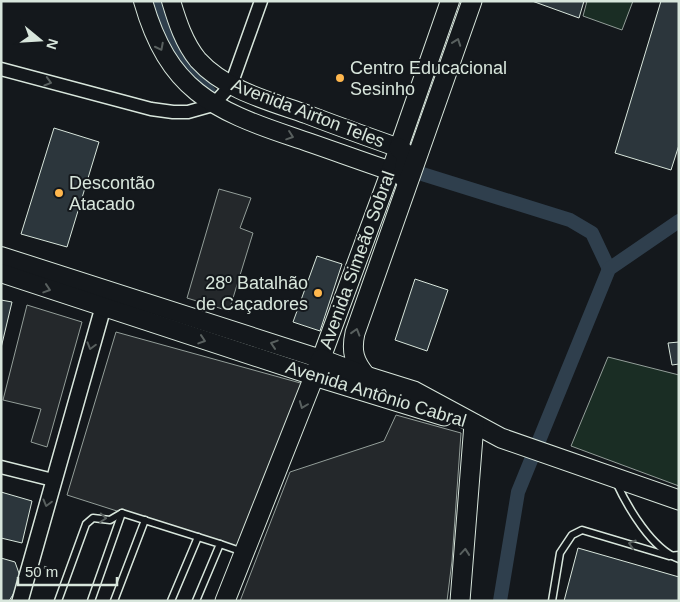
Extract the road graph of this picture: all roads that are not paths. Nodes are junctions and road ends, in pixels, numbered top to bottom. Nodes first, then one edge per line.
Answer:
1 (144, 1) edge
2 (171, 1) edge
3 (262, 1) edge
4 (450, 1) edge
5 (472, 1) edge
6 (1, 69) edge
7 (230, 86) junction
8 (214, 104) junction
9 (399, 148) junction
10 (404, 167) junction
11 (1, 256) edge
12 (1, 273) edge
13 (105, 299) junction
14 (317, 368) junction
15 (366, 376) junction
16 (474, 424) junction
17 (1, 467) edge
18 (614, 477) junction
19 (53, 480) junction
20 (679, 500) edge
21 (122, 513) junction
22 (145, 520) junction
23 (198, 537) junction
24 (220, 544) junction
25 (245, 552) junction
26 (679, 554) edge
27 (669, 556) junction
28 (679, 559) edge
29 (20, 601) edge
30 (58, 601) edge
31 (91, 601) edge
32 (114, 601) edge
33 (171, 601) edge
34 (196, 601) edge
35 (225, 601) edge
36 (460, 601) edge
37 (552, 601) edge

1 -> 8 main road, Avenida Airton Teles
2 - 7 main road, Avenida Airton Teles
3 - 7 street
4 - 9 main road, Avenida Simeão Sobral
10 -> 5 main road, Avenida Simeão Sobral
6 -> 8 street
7 - 8 street
7 - 9 main road, Avenida Airton Teles
8 -> 10 main road, Avenida Airton Teles
9 - 10 main road
10 - 14 main road, Avenida Simeão Sobral
15 -> 10 main road, Avenida Simeão Sobral
11 - 13 main road, Avenida Antônio Cabral
12 -> 13 main road, Avenida Antônio Cabral
13 - 14 main road, Avenida Antônio Cabral
13 -> 19 street
14 - 15 main road, Avenida Antônio Cabral
14 - 16 main road, Avenida Antônio Cabral
14 -> 25 main road, Avenida Simeão Sobral
15 - 16 main road, Avenida Antônio Cabral
16 - 18 main road
36 -> 16 main road
17 - 19 street
18 - 20 main road
18 - 27 lane
19 -> 29 street
21 - 22 lane
30 -> 21 lane
21 - 31 lane
22 - 23 lane
22 - 32 lane
23 - 24 lane
23 - 33 lane
24 - 25 lane
24 - 34 lane
25 - 35 main road, Avenida Simeão Sobral
26 - 27 lane
27 - 28 lane
27 -> 37 lane

